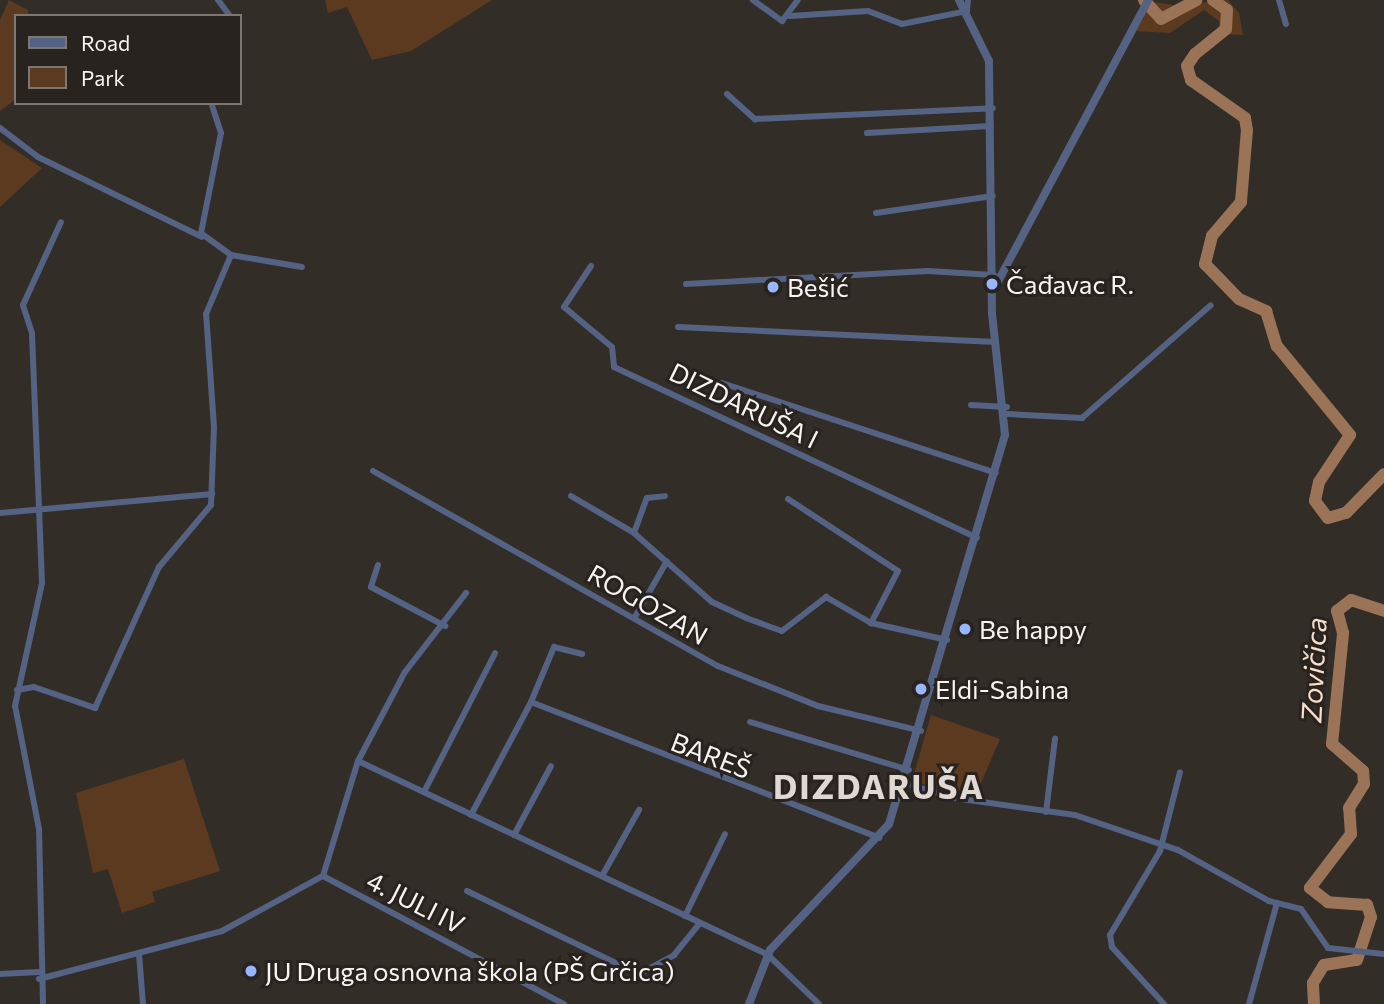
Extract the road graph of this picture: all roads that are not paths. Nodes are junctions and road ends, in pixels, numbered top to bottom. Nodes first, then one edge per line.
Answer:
1 (753, 0) edge
2 (798, 0) edge
3 (959, 0) edge
4 (968, 0) edge
5 (1149, 0) edge
6 (1279, 0) edge
7 (967, 10) junction
8 (790, 16) junction
9 (1286, 24) dead end
10 (727, 94) dead end
11 (212, 105) edge
12 (993, 108) junction
13 (993, 126) junction
14 (0, 128) edge
15 (867, 133) dead end
16 (993, 197) junction
17 (876, 213) dead end
18 (61, 222) dead end
19 (202, 237) junction
20 (231, 254) junction
21 (592, 266) dead end
22 (302, 267) dead end
23 (994, 275) junction
24 (686, 284) dead end
25 (995, 287) junction
26 (1211, 305) dead end
27 (678, 327) dead end
28 (996, 342) junction
29 (722, 383) dead end
30 (971, 405) dead end
31 (1007, 411) junction
32 (373, 471) dead end
33 (996, 473) junction
34 (212, 494) junction
35 (571, 496) dead end
36 (665, 496) dead end
37 (788, 499) dead end
38 (36, 510) junction
39 (0, 513) edge
40 (634, 533) junction
41 (977, 538) junction
42 (667, 561) junction
43 (378, 565) dead end
44 (466, 593) dead end
45 (635, 617) junction
46 (871, 623) junction
47 (445, 625) junction
48 (948, 640) junction
49 (495, 653) dead end
50 (582, 654) dead end
51 (17, 690) junction
52 (531, 702) junction
53 (750, 722) dead end
54 (921, 731) junction
55 (1055, 739) dead end
56 (358, 761) junction
57 (551, 766) dead end
58 (909, 770) junction
59 (1180, 772) dead end
60 (905, 783) junction
61 (424, 792) junction
62 (639, 810) dead end
63 (1046, 812) junction
64 (471, 815) junction
65 (725, 834) dead end
66 (514, 835) junction
67 (880, 838) junction
68 (1158, 843) junction
69 (323, 876) junction
70 (602, 876) junction
71 (467, 891) dead end
72 (1277, 903) junction
73 (685, 916) junction
74 (700, 923) junction
75 (139, 954) junction
76 (767, 954) junction
77 (1384, 954) edge
78 (0, 974) edge
79 (39, 975) junction
80 (43, 1004) edge
81 (144, 1004) edge
82 (564, 1004) edge
83 (749, 1004) edge
84 (819, 1004) edge
85 (1164, 1004) edge
86 (1248, 1004) edge

1 - 8 street
2 - 8 street
3 - 7 street
4 - 7 street
5 - 25 street
6 - 9 street
7 - 8 street
7 - 12 street
10 - 12 street
11 - 19 street
12 - 13 street
13 - 15 street
13 - 16 street
14 - 19 street
16 - 17 street
16 - 23 street
18 - 38 street
19 - 20 street
20 - 22 street
20 - 34 street
21 - 41 street, DIZDARUŠA I
23 - 24 street
23 - 25 street
25 - 28 street
26 - 31 street
27 - 28 street
28 - 31 street
29 - 33 street
30 - 31 street
31 - 33 street
32 - 45 street, ROGOZAN
33 - 41 street
34 - 38 street
34 - 51 street
35 - 40 street, ROGOZAN
36 - 40 street, ROGOZAN
37 - 46 street
38 - 39 street
38 - 51 street
40 - 42 street, ROGOZAN
41 - 48 street
42 - 45 street
42 - 46 street, ROGOZAN
43 - 47 street
44 - 47 street
45 - 54 street, ROGOZAN
46 - 48 street, ROGOZAN
47 - 56 street
48 - 54 street
49 - 61 street
50 - 52 street
51 - 79 street
52 - 64 street
52 - 67 street, BAREŠ
53 - 58 street, BAREŠ
54 - 58 street
55 - 63 street
56 - 61 street
56 - 69 street
57 - 66 street
58 - 60 street
59 - 68 street
60 - 63 street
60 - 67 street
61 - 64 street
62 - 70 street
63 - 68 street
64 - 66 street
65 - 73 street
66 - 70 street
67 - 76 street
68 - 72 street
68 - 85 street
69 - 75 street
69 - 82 street, 4. JULI IV
70 - 73 street
71 - 74 street
72 - 77 street
72 - 86 street
73 - 74 street
74 - 76 street
75 - 79 street
75 - 81 street
76 - 83 street
76 - 84 street
78 - 79 street
79 - 80 street

